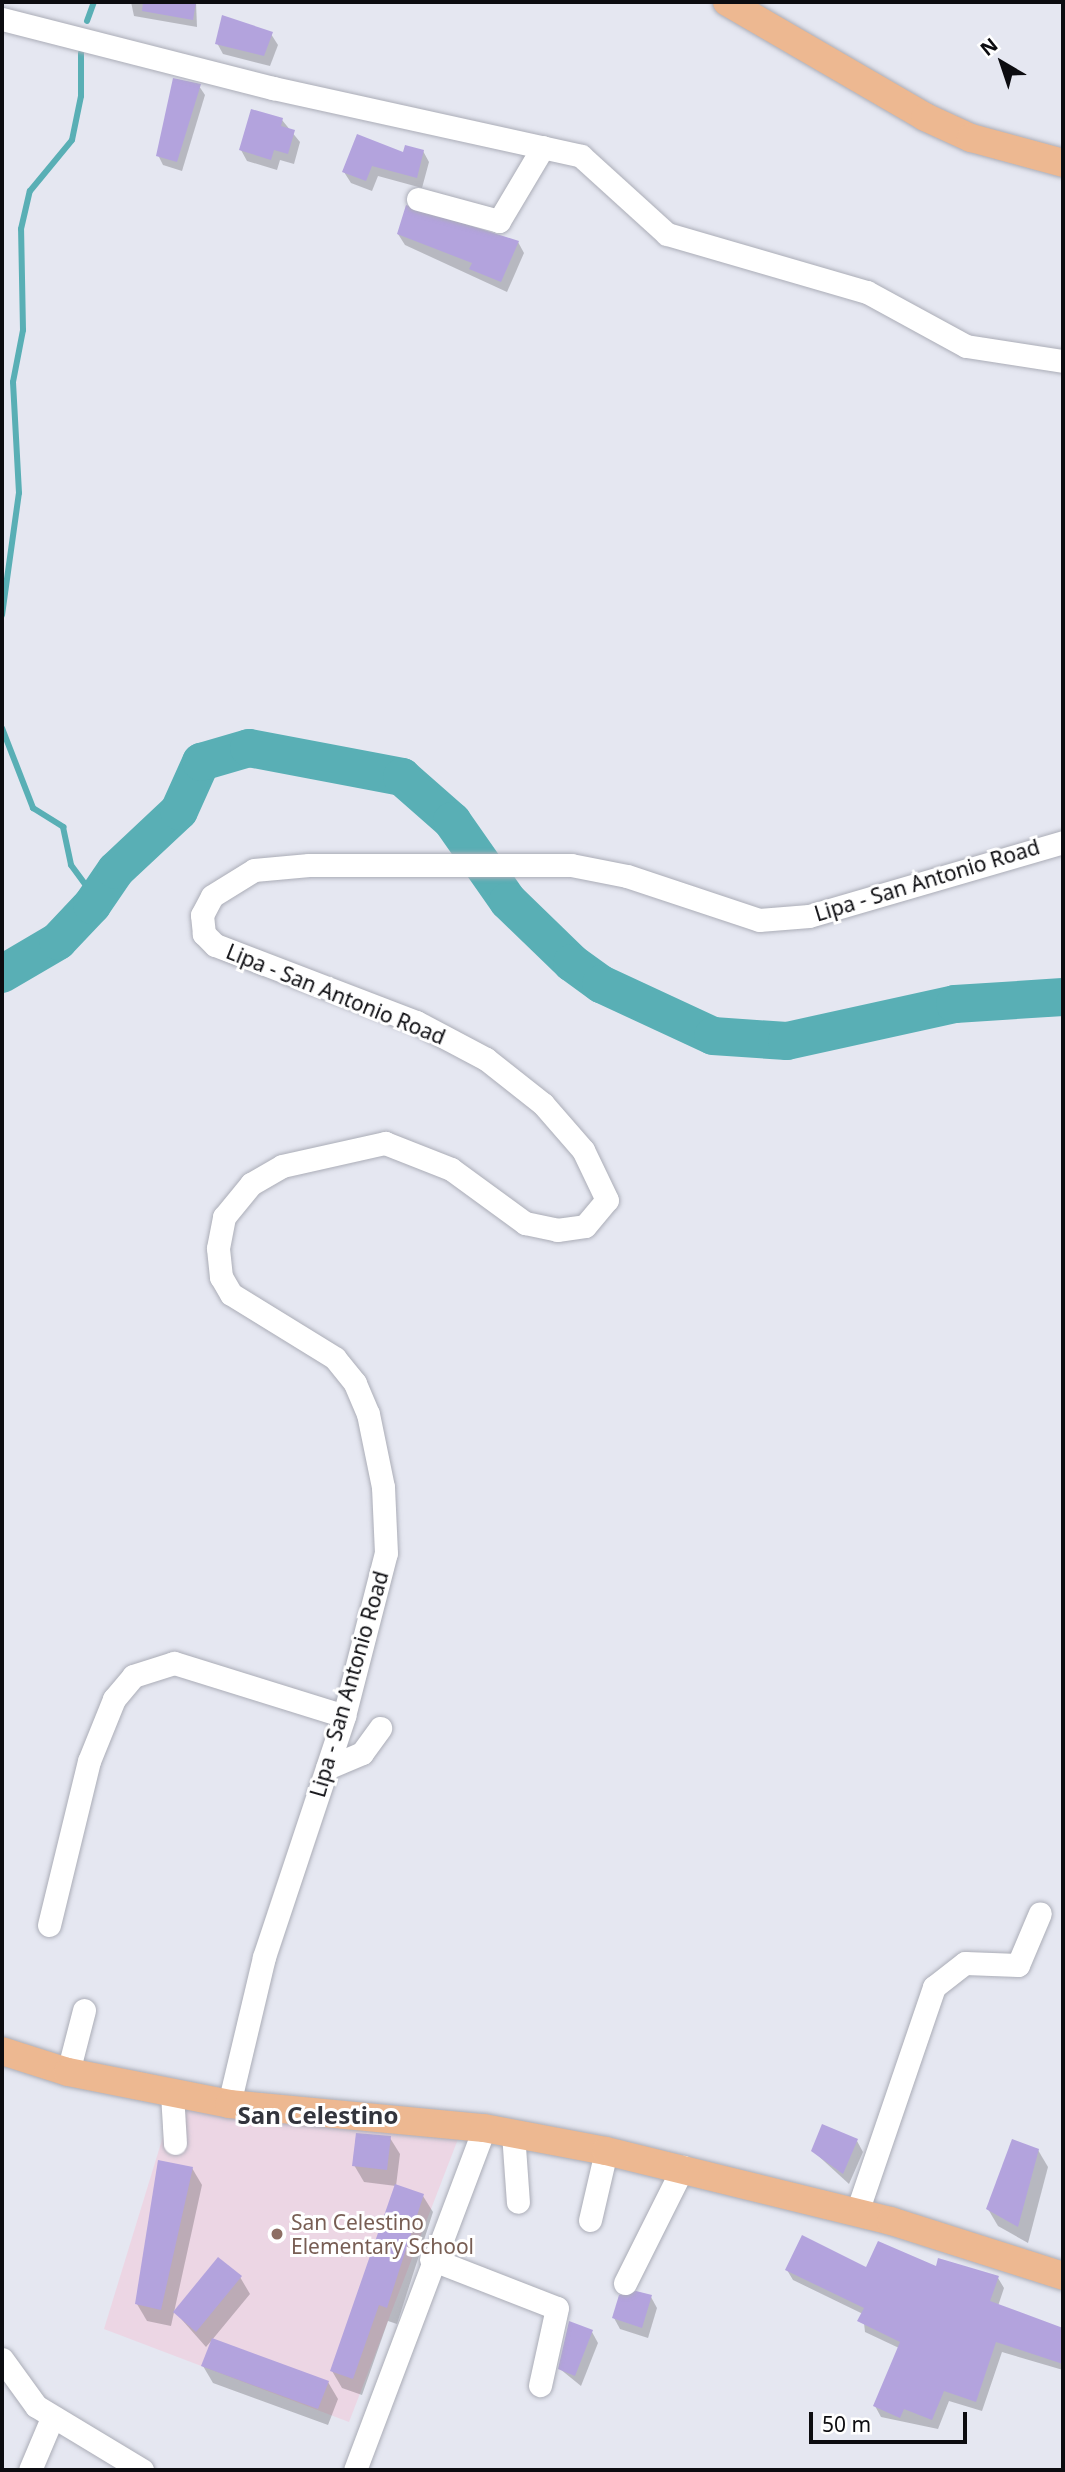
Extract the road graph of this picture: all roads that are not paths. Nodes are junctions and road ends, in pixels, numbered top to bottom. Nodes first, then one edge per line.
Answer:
1 (727, 2) edge
2 (2, 19) edge
3 (542, 147) junction
4 (1063, 163) edge
5 (418, 199) dead end
6 (1063, 361) edge
7 (1063, 842) edge
8 (344, 1716) junction
9 (380, 1728) dead end
10 (327, 1768) junction
11 (1040, 1913) dead end
12 (49, 1924) dead end
13 (84, 2010) dead end
14 (2, 2051) edge
15 (68, 2072) junction
16 (172, 2093) junction
17 (229, 2104) junction
18 (484, 2128) junction
19 (513, 2133) junction
20 (174, 2143) dead end
21 (606, 2151) junction
22 (683, 2167) junction
23 (518, 2202) dead end
24 (857, 2213) junction
25 (590, 2220) dead end
26 (431, 2259) junction
27 (1063, 2276) edge
28 (625, 2283) dead end
29 (3, 2362) edge
30 (540, 2385) dead end
31 (52, 2418) junction
32 (129, 2467) edge
33 (30, 2470) edge
34 (355, 2470) edge

1 - 4 main road
2 - 3 street
3 - 5 street
3 - 6 street
7 - 8 street, Lipa - San Antonio Road
8 - 10 street, Lipa - San Antonio Road
8 - 12 street
9 - 10 street
10 - 17 street, Lipa - San Antonio Road
11 - 24 street
13 - 15 street
14 - 15 main road
15 - 16 main road
16 - 17 main road
16 - 20 street
17 - 18 main road
18 - 19 main road
18 - 26 street
19 - 21 main road
19 - 23 street
21 - 22 main road
21 - 25 street
22 - 24 main road
22 - 28 street
24 - 27 main road
26 - 30 street
26 - 34 street
29 - 31 street
31 - 32 street
31 - 33 street

